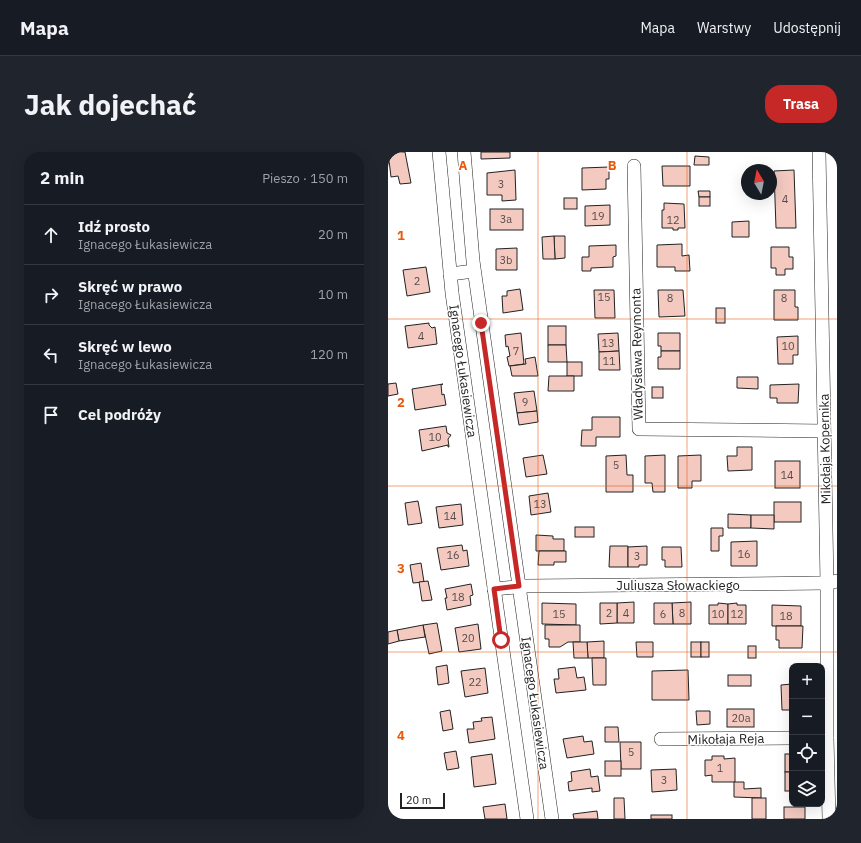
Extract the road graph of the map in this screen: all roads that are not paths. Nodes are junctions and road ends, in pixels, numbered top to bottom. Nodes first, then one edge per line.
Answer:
1 (439, 152) edge
2 (464, 152) edge
3 (820, 152) edge
4 (634, 166) dead end
5 (474, 271) junction
6 (450, 274) junction
7 (824, 431) junction
8 (832, 582) edge
9 (519, 586) junction
10 (494, 589) junction
11 (789, 738) edge
12 (825, 738) edge
13 (661, 739) dead end
14 (527, 819) edge
15 (552, 819) edge
16 (829, 819) edge

1 - 6 street, Ignacego Łukasiewicza
2 - 5 street, Ignacego Łukasiewicza
3 - 7 street, Mikołaja Kopernika
4 - 7 street, Władysława Reymonta
5 - 6 street
5 - 9 street, Ignacego Łukasiewicza
6 - 10 street, Ignacego Łukasiewicza
7 - 8 street, Mikołaja Kopernika
8 - 9 street, Juliusza Słowackiego
8 - 12 street, Mikołaja Kopernika
9 - 10 street
9 - 15 street, Ignacego Łukasiewicza
10 - 14 street, Ignacego Łukasiewicza
11 - 13 street, Mikołaja Reja
12 - 16 street, Mikołaja Kopernika

